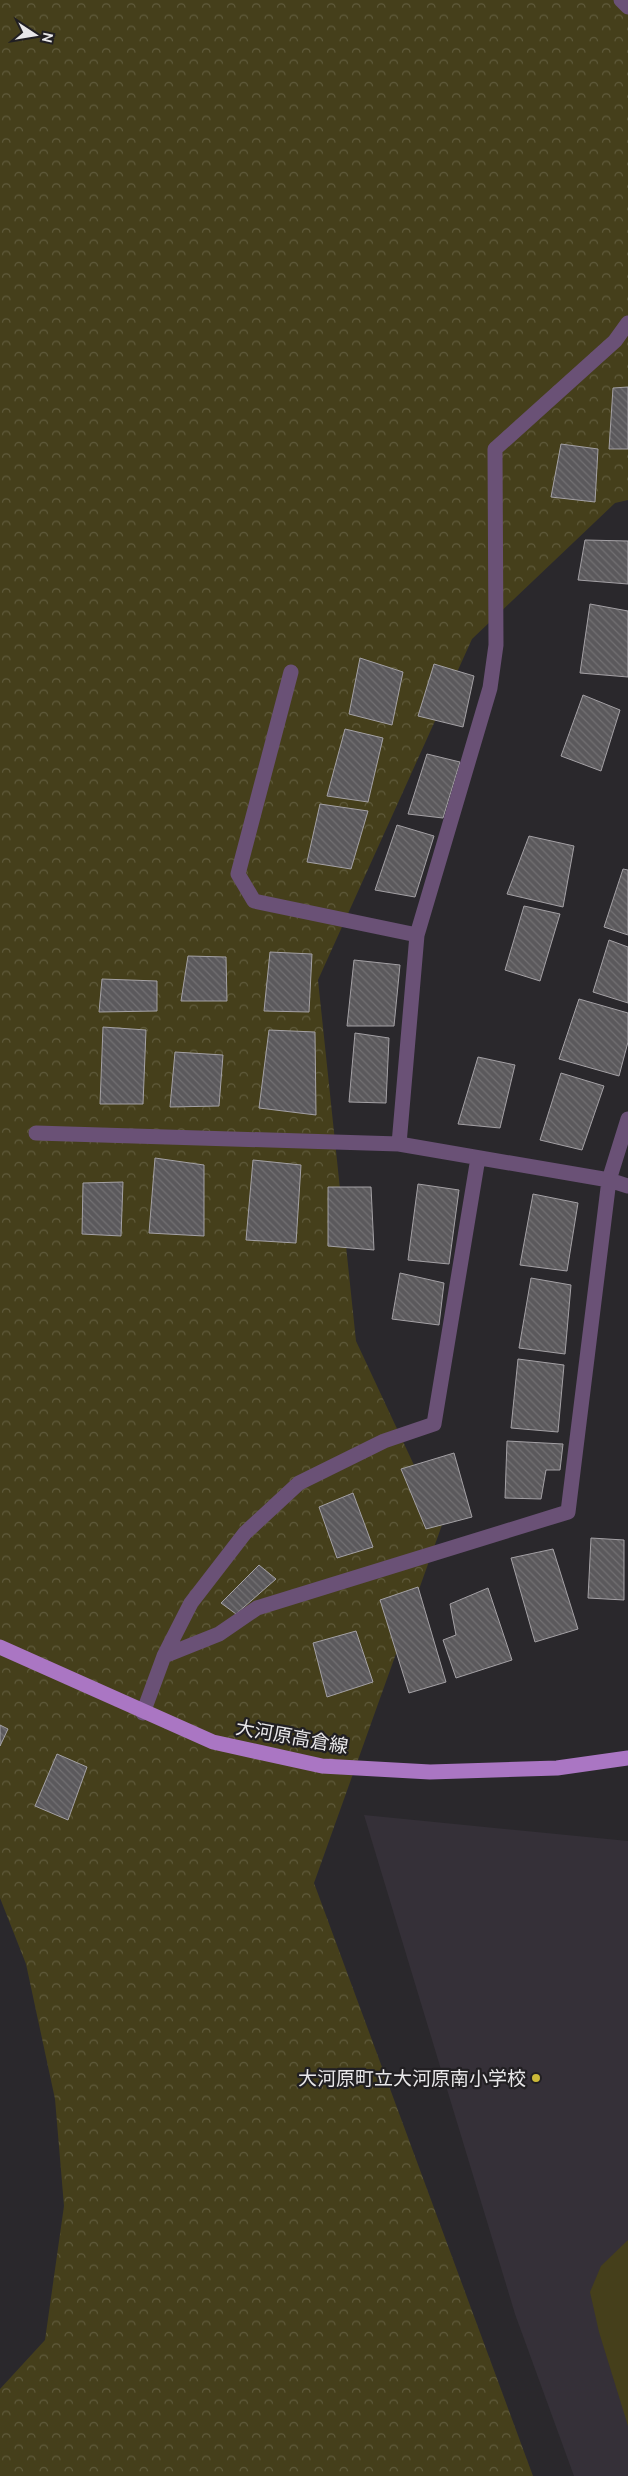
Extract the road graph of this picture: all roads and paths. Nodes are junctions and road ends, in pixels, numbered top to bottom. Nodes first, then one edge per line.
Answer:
1 (621, 0) edge
2 (628, 8) edge
3 (628, 323) edge
4 (291, 672) dead end
5 (417, 935) junction
6 (628, 1119) edge
7 (36, 1133) dead end
8 (400, 1144) junction
9 (478, 1158) junction
10 (609, 1180) junction
11 (628, 1186) edge
12 (0, 1647) edge
13 (164, 1656) junction
14 (143, 1713) junction
15 (628, 1758) edge

1 - 2 street
3 - 5 street
4 - 5 street
5 - 8 street
6 - 10 street
7 - 8 street
8 - 9 street
9 - 10 street
9 - 13 street
10 - 11 street
10 - 13 street
12 - 14 main road, 大河原高倉線
13 - 14 street
14 - 15 main road, 大河原高倉線

